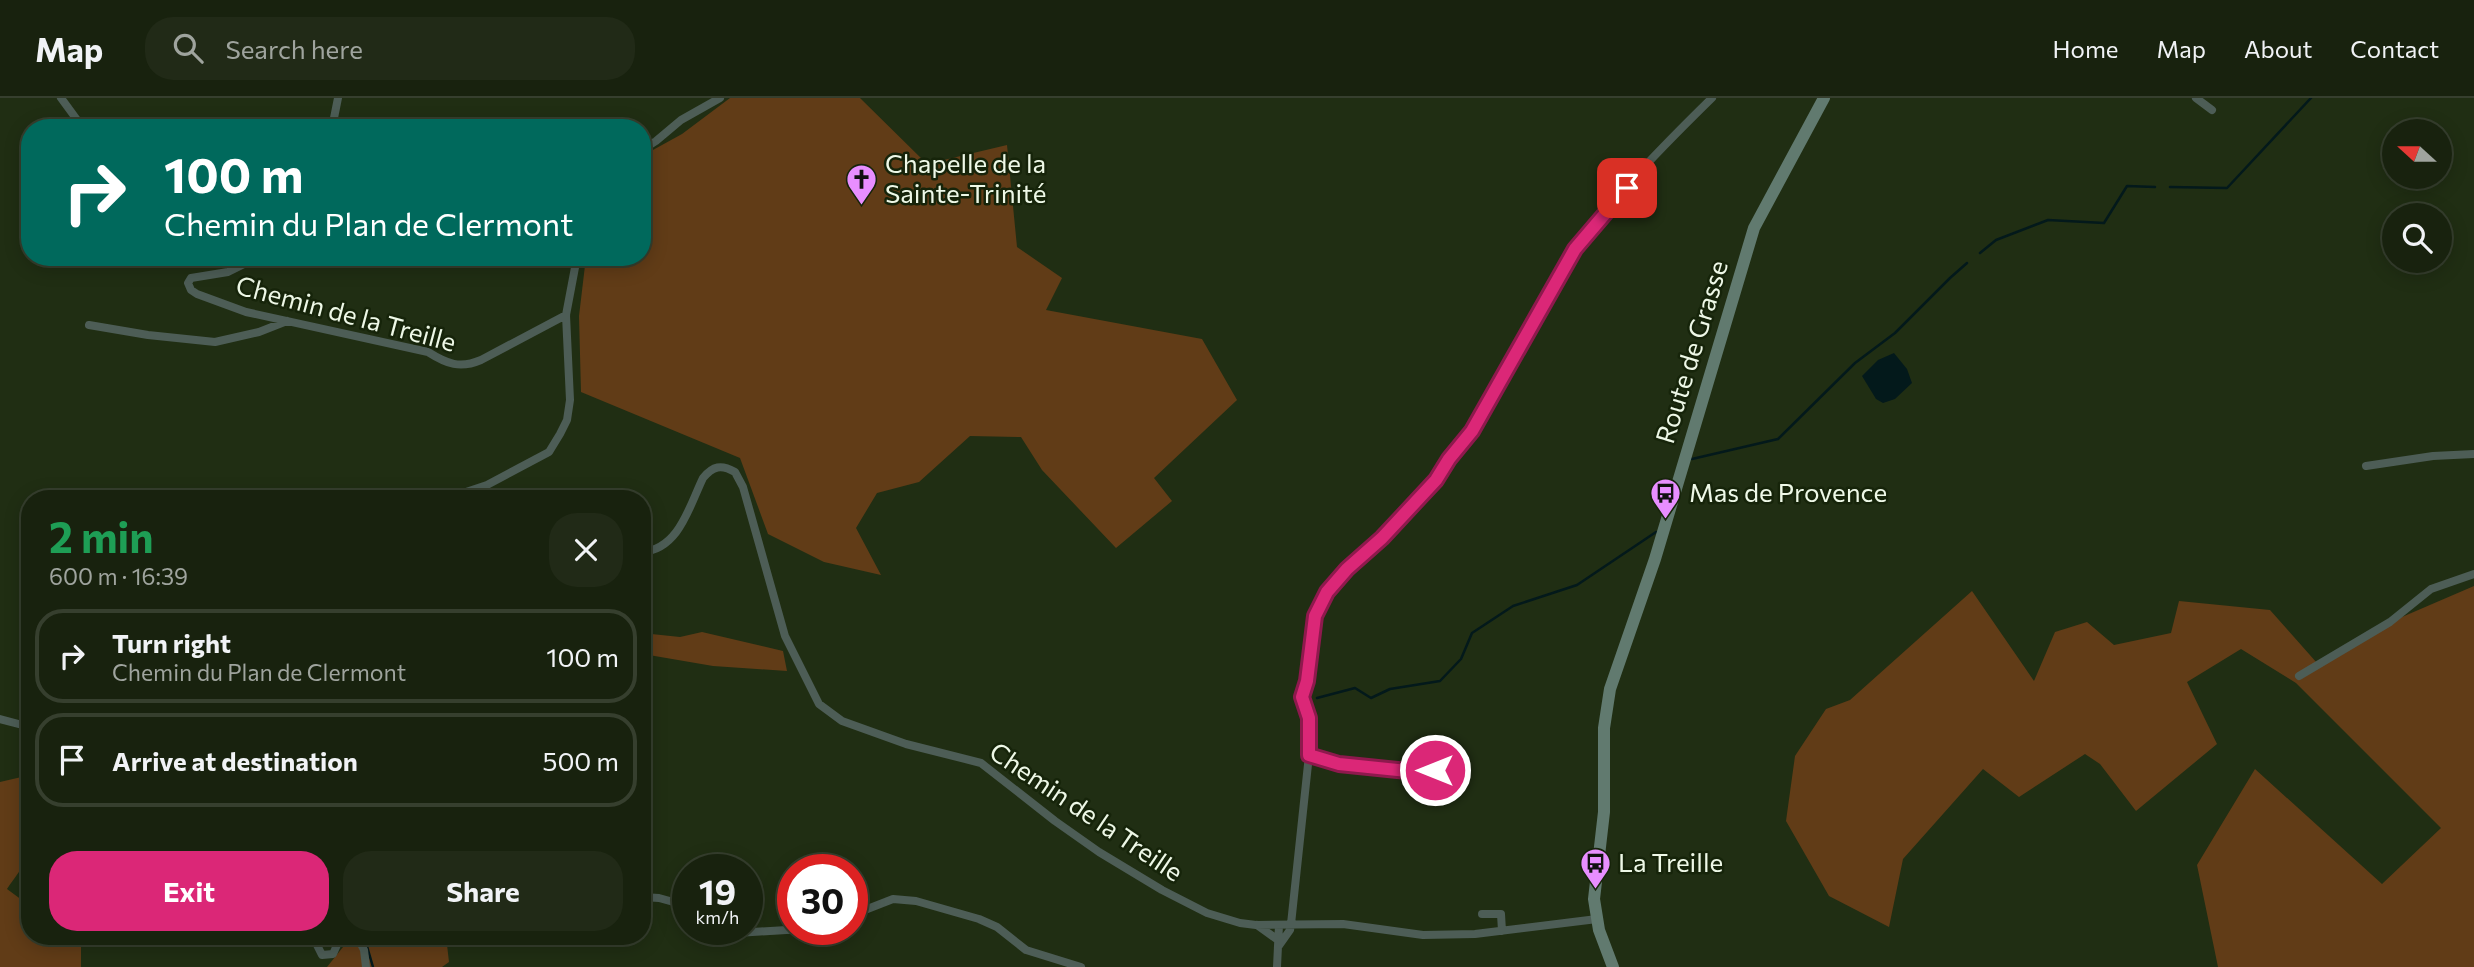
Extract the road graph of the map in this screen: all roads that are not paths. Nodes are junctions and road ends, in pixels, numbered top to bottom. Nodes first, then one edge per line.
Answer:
1 (61, 98) edge
2 (338, 98) edge
3 (720, 98) edge
4 (1712, 98) edge
5 (1824, 98) edge
6 (2196, 98) edge
7 (2212, 110) dead end
8 (76, 119) edge
9 (334, 119) edge
10 (651, 144) edge
11 (240, 266) edge
12 (575, 266) edge
13 (566, 315) junction
14 (287, 321) junction
15 (89, 325) dead end
16 (2474, 454) edge
17 (2366, 466) dead end
18 (473, 490) edge
19 (651, 550) edge
20 (2474, 574) edge
21 (2300, 676) dead end
22 (0, 719) edge
23 (21, 725) edge
24 (1309, 755) junction
25 (1435, 770) dead end
26 (651, 898) edge
27 (672, 902) edge
28 (868, 909) edge
29 (1482, 914) dead end
30 (1597, 919) junction
31 (1291, 924) junction
32 (1256, 925) junction
33 (1279, 925) junction
34 (1502, 931) junction
35 (1278, 944) junction
36 (317, 945) edge
37 (337, 945) edge
38 (362, 945) edge
39 (1608, 952) junction
40 (366, 967) edge
41 (1082, 967) edge
42 (1277, 967) edge
43 (1613, 967) edge
44 (1620, 967) edge

1 - 8 street
2 - 9 street
3 - 10 street
4 - 24 street
5 - 30 street, Route de Grasse
6 - 7 street
11 - 14 street, Chemin de la Treille
12 - 13 street
13 - 14 street, Chemin de la Treille
13 - 18 street
14 - 15 street
16 - 17 street
19 - 32 street, Chemin de la Treille
20 - 21 street
22 - 23 street
24 - 25 street
24 - 31 street
26 - 27 street
28 - 41 street
29 - 34 street
30 - 34 street, Chemin de la Treille
30 - 39 street, Route de Grasse
31 - 33 street, Chemin de la Treille
31 - 34 street, Chemin de la Treille
31 - 35 street
32 - 33 street, Chemin de la Treille
32 - 35 street
33 - 35 street
35 - 42 street
36 - 37 street
38 - 40 street
39 - 43 street, Route de Grasse
39 - 44 street

